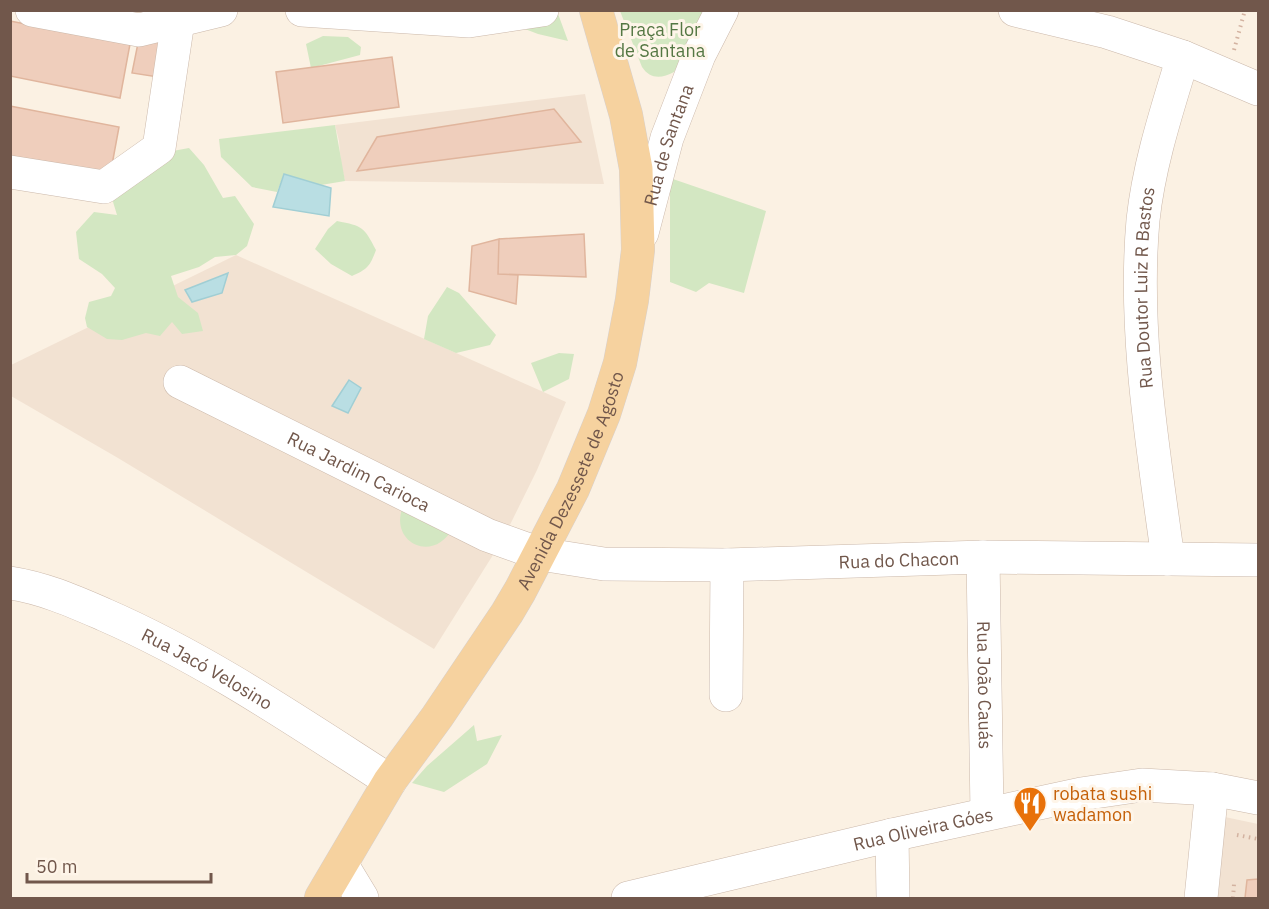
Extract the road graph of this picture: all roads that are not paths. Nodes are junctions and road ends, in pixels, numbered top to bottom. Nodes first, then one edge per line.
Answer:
1 (32, 10) edge
2 (221, 10) edge
3 (302, 10) edge
4 (542, 10) edge
5 (596, 10) edge
6 (722, 10) edge
7 (1015, 10) edge
8 (178, 21) junction
9 (1183, 57) junction
10 (1258, 89) edge
11 (10, 172) edge
12 (638, 250) junction
13 (180, 382) dead end
14 (540, 554) junction
15 (983, 557) junction
16 (1168, 559) junction
17 (1258, 560) edge
18 (727, 565) junction
19 (10, 583) edge
20 (726, 694) dead end
21 (390, 781) junction
22 (1212, 789) junction
23 (1258, 798) edge
24 (987, 813) junction
25 (892, 835) junction
26 (342, 865) junction
27 (705, 889) edge
28 (321, 898) edge
29 (362, 898) edge
30 (628, 898) edge
31 (893, 898) edge
32 (1201, 898) edge

1 - 8 street
2 - 8 street
3 - 4 street
5 - 12 main road, Avenida Dezessete de Agosto
6 - 12 street, Rua de Santana
7 - 9 street
8 - 11 street
9 - 10 street
9 - 16 street, Rua Doutor Luiz R Bastos
12 - 14 main road, Avenida Dezessete de Agosto
13 - 14 street, Rua Jardim Carioca
14 - 18 street, Rua do Chacon
14 - 21 main road, Avenida Dezessete de Agosto
15 - 16 street, Rua do Chacon
15 - 18 street, Rua do Chacon
15 - 24 street, Rua João Cauás
16 - 17 street, Rua do Chacon
18 - 20 street
19 - 21 street, Rua Jacó Velosino
21 - 26 main road, Avenida Dezessete de Agosto
22 - 23 street, Rua Oliveira Góes
22 - 24 street, Rua Oliveira Góes
22 - 32 street
24 - 25 street, Rua Oliveira Góes
25 - 27 street, Rua Oliveira Góes
25 - 31 street
26 - 28 main road, Avenida Dezessete de Agosto
26 - 29 street
27 - 30 street, Rua Oliveira Góes

